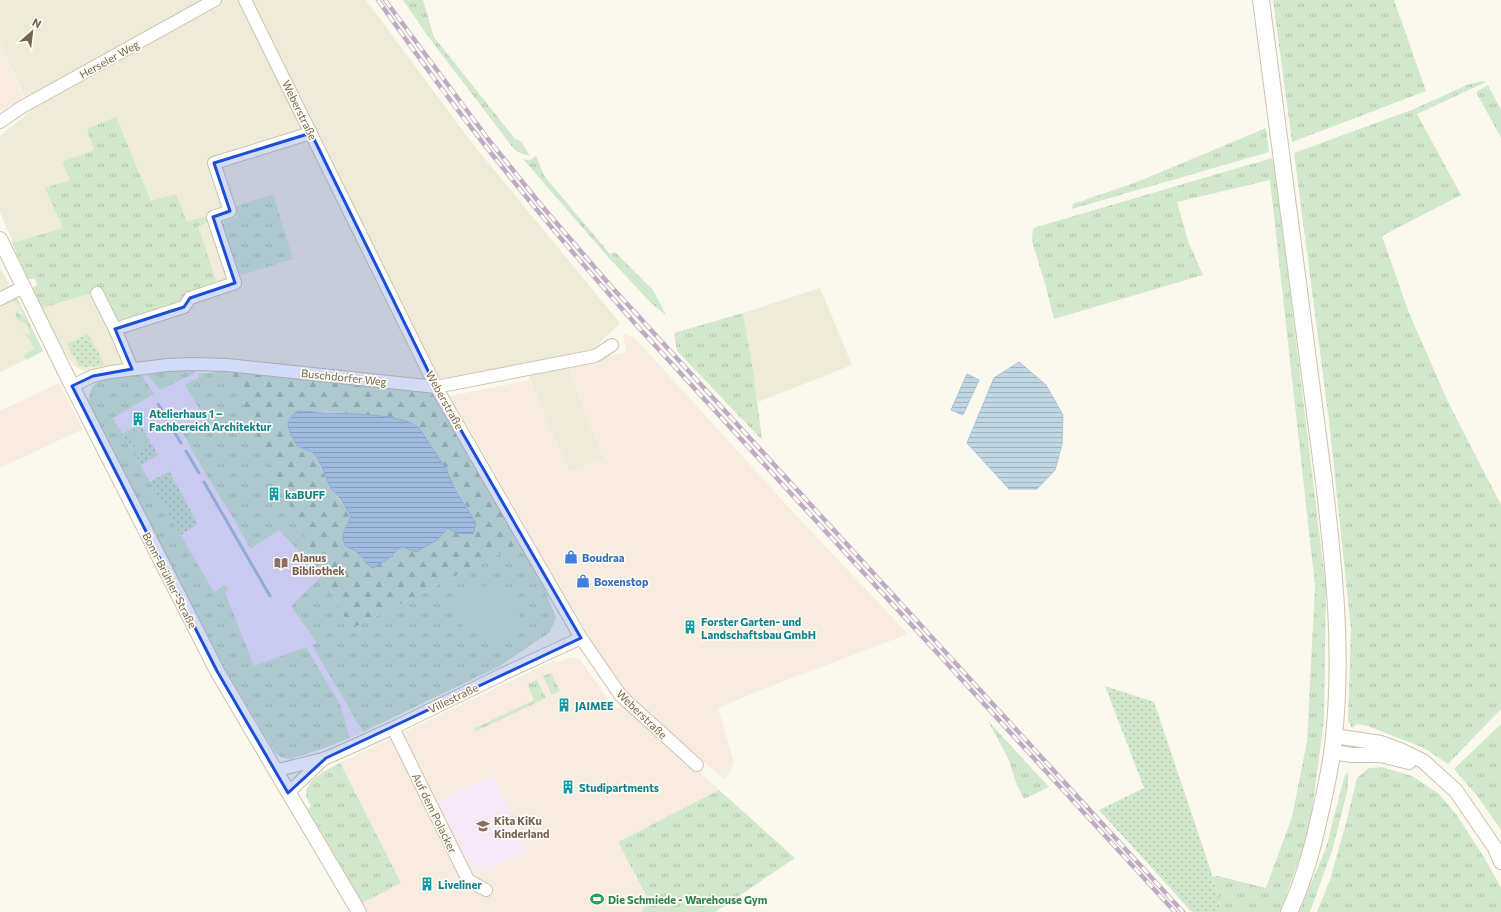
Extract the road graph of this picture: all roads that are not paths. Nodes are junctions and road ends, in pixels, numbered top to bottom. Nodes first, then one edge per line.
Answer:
1 (215, 0) edge
2 (245, 0) edge
3 (1261, 0) edge
4 (1, 120) edge
5 (311, 133) junction
6 (0, 239) edge
7 (23, 287) junction
8 (97, 294) dead end
9 (0, 299) edge
10 (115, 329) junction
11 (612, 345) dead end
12 (132, 369) junction
13 (72, 386) junction
14 (436, 387) junction
15 (581, 638) junction
16 (393, 728) junction
17 (1334, 736) junction
18 (1332, 752) junction
19 (326, 758) junction
20 (697, 765) dead end
21 (275, 771) junction
22 (1437, 773) junction
23 (288, 793) junction
24 (1498, 852) edge
25 (1501, 862) edge
26 (486, 890) dead end
27 (359, 912) edge
28 (1289, 912) edge

1 - 4 street, Herseler Weg
2 - 5 street, Weberstraße
3 - 17 main road
5 - 10 street
5 - 14 street, Weberstraße
6 - 7 street, Bonn-Brühler-Straße
7 - 9 street
7 - 13 street, Bonn-Brühler-Straße
8 - 10 street
10 - 12 street
11 - 14 street, Buschdorfer Weg
12 - 13 street, Buschdorfer Weg
12 - 14 street, Buschdorfer Weg
13 - 21 street, Bonn-Brühler-Straße
14 - 15 street, Weberstraße
15 - 16 street, Villestraße
15 - 20 street, Weberstraße
16 - 19 street, Villestraße
16 - 26 street, Auf dem Polacker
17 - 18 main road
17 - 22 street
18 - 22 street
18 - 28 main road
19 - 21 street, Villestraße
19 - 23 street, Villestraße
21 - 23 street, Bonn-Brühler-Straße
22 - 24 street
23 - 27 street, Bonn-Brühler-Straße
24 - 25 street

